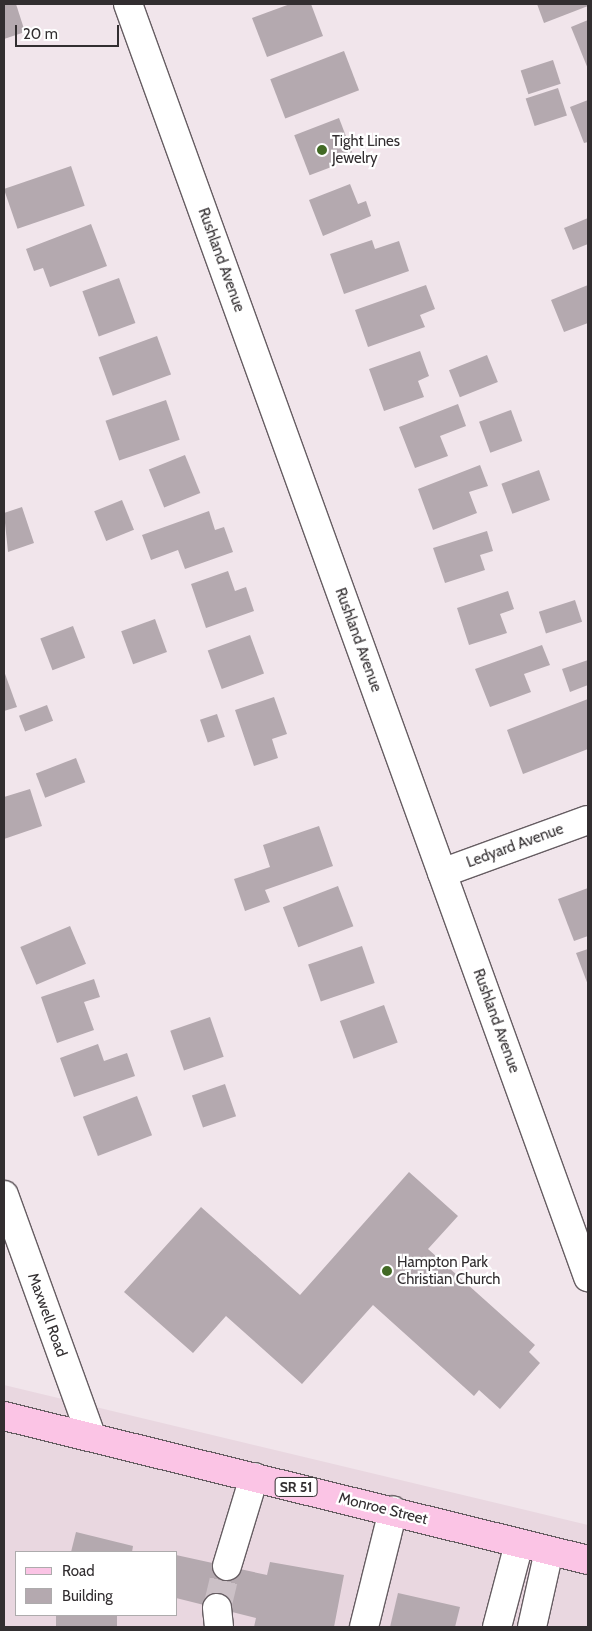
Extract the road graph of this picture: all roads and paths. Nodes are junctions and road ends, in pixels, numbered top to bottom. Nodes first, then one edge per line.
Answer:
1 (128, 4) edge
2 (588, 820) edge
3 (442, 873) junction
4 (4, 1195) edge
5 (588, 1277) edge
6 (4, 1416) edge
7 (91, 1435) junction
8 (254, 1477) junction
9 (393, 1511) junction
10 (519, 1544) junction
11 (549, 1551) junction
12 (588, 1560) edge
13 (228, 1566) tunnel mouth
14 (364, 1627) edge
15 (498, 1627) edge
16 (532, 1627) edge

1 - 3 street, Rushland Avenue
2 - 3 street, Ledyard Avenue
3 - 5 street, Rushland Avenue
4 - 7 street, Maxwell Road
6 - 7 main road, Monroe Street / SR 51
7 - 8 main road, Monroe Street / SR 51
8 - 9 main road, Monroe Street / SR 51
8 - 13 street
9 - 10 main road, Monroe Street / SR 51
9 - 14 street
10 - 11 main road, Monroe Street / SR 51
10 - 15 street
11 - 12 main road, Monroe Street / SR 51
11 - 16 street

